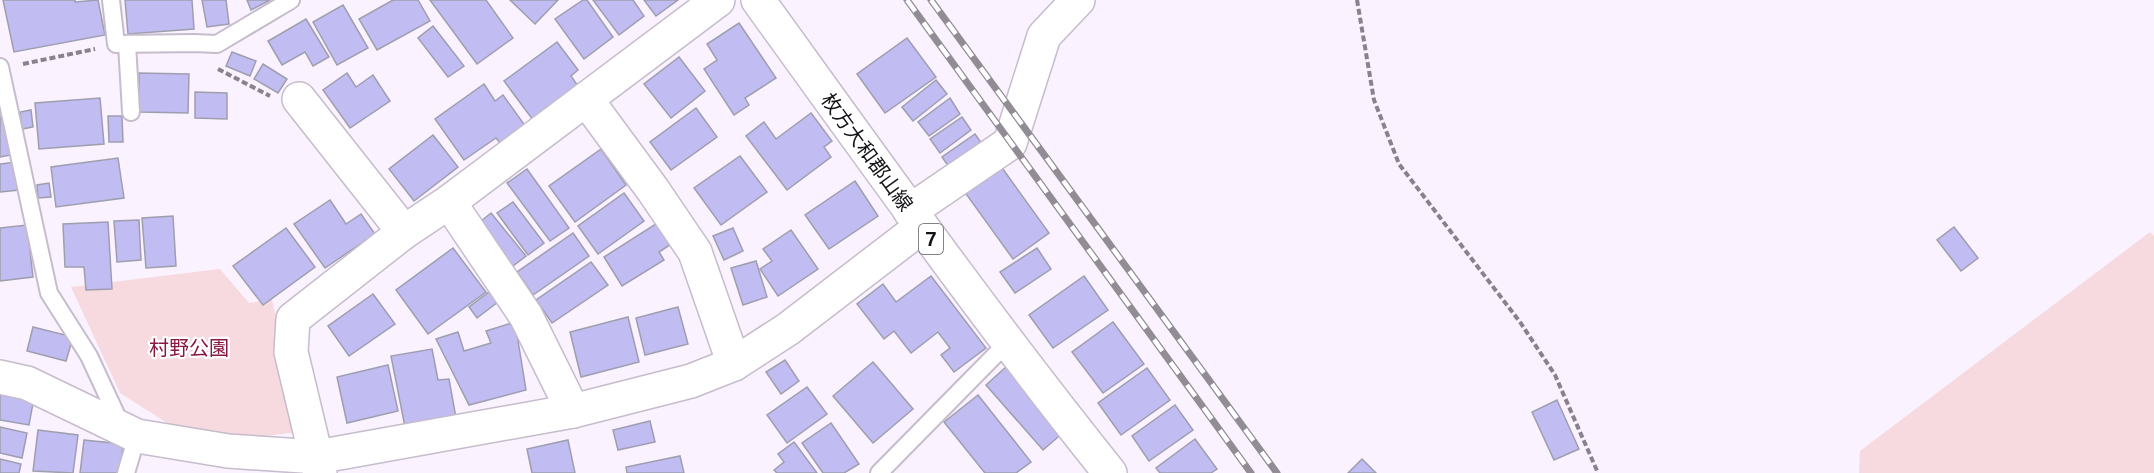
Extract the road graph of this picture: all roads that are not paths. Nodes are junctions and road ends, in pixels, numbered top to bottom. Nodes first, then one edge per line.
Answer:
1 (111, 0) edge
2 (291, 0) edge
3 (718, 0) edge
4 (758, 0) edge
5 (1078, 0) edge
6 (121, 44) junction
7 (0, 68) edge
8 (299, 99) road end
9 (586, 99) junction
10 (131, 112) dead end
11 (449, 202) junction
12 (916, 219) junction
13 (404, 232) junction
14 (1008, 342) junction
15 (734, 364) junction
16 (0, 377) edge
17 (573, 411) junction
18 (130, 432) junction
19 (319, 465) edge
20 (126, 473) edge
21 (879, 473) edge
22 (1110, 473) edge

1 - 6 lane
2 - 6 lane
3 - 9 street
4 - 12 street, 枚方大和郡山線 / 7
5 - 12 street
6 - 10 lane
7 - 18 lane
8 - 13 street
9 - 11 street
9 - 15 street
11 - 13 street
11 - 17 street
12 - 14 street, 枚方大和郡山線 / 7
12 - 15 street
13 - 19 street
14 - 21 lane
14 - 22 street, 枚方大和郡山線 / 7
15 - 17 street
16 - 18 street
17 - 19 street
18 - 19 street
18 - 20 lane

